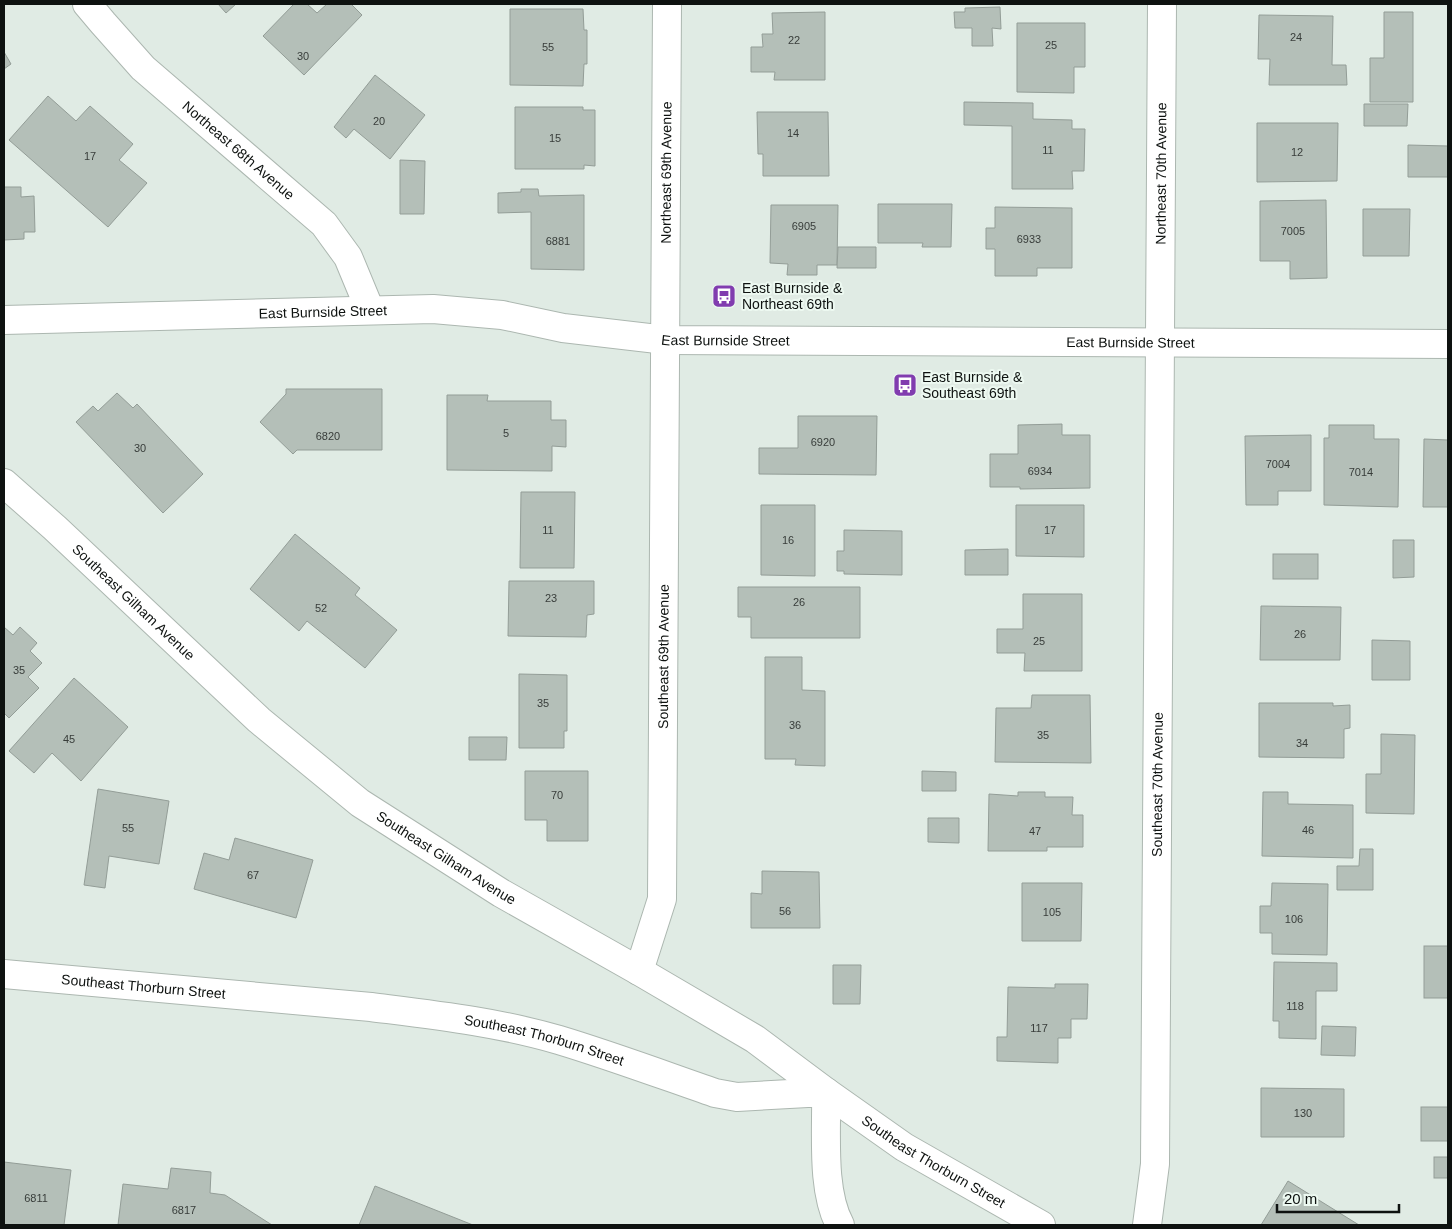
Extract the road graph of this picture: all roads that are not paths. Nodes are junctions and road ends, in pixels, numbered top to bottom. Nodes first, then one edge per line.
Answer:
1 (87, 4) edge
2 (667, 4) edge
3 (1162, 4) edge
4 (370, 310) junction
5 (4, 320) edge
6 (666, 340) junction
7 (1160, 343) junction
8 (1448, 344) edge
9 (4, 483) edge
10 (639, 971) junction
11 (4, 974) edge
12 (826, 1092) junction
13 (840, 1225) edge
14 (1041, 1225) edge
15 (1147, 1225) edge

1 - 4 street, Northeast 68th Avenue
2 - 6 street, Northeast 69th Avenue
3 - 7 street, Northeast 70th Avenue
4 - 5 street, East Burnside Street
4 - 6 street, East Burnside Street
6 - 7 street, East Burnside Street
6 - 10 street, Southeast 69th Avenue
7 - 8 street, East Burnside Street
7 - 15 street, Southeast 70th Avenue
9 - 10 street, Southeast Gilham Avenue
10 - 12 street, Southeast Gilham Avenue
11 - 12 street, Southeast Thorburn Street
12 - 13 street
12 - 14 street, Southeast Thorburn Street

